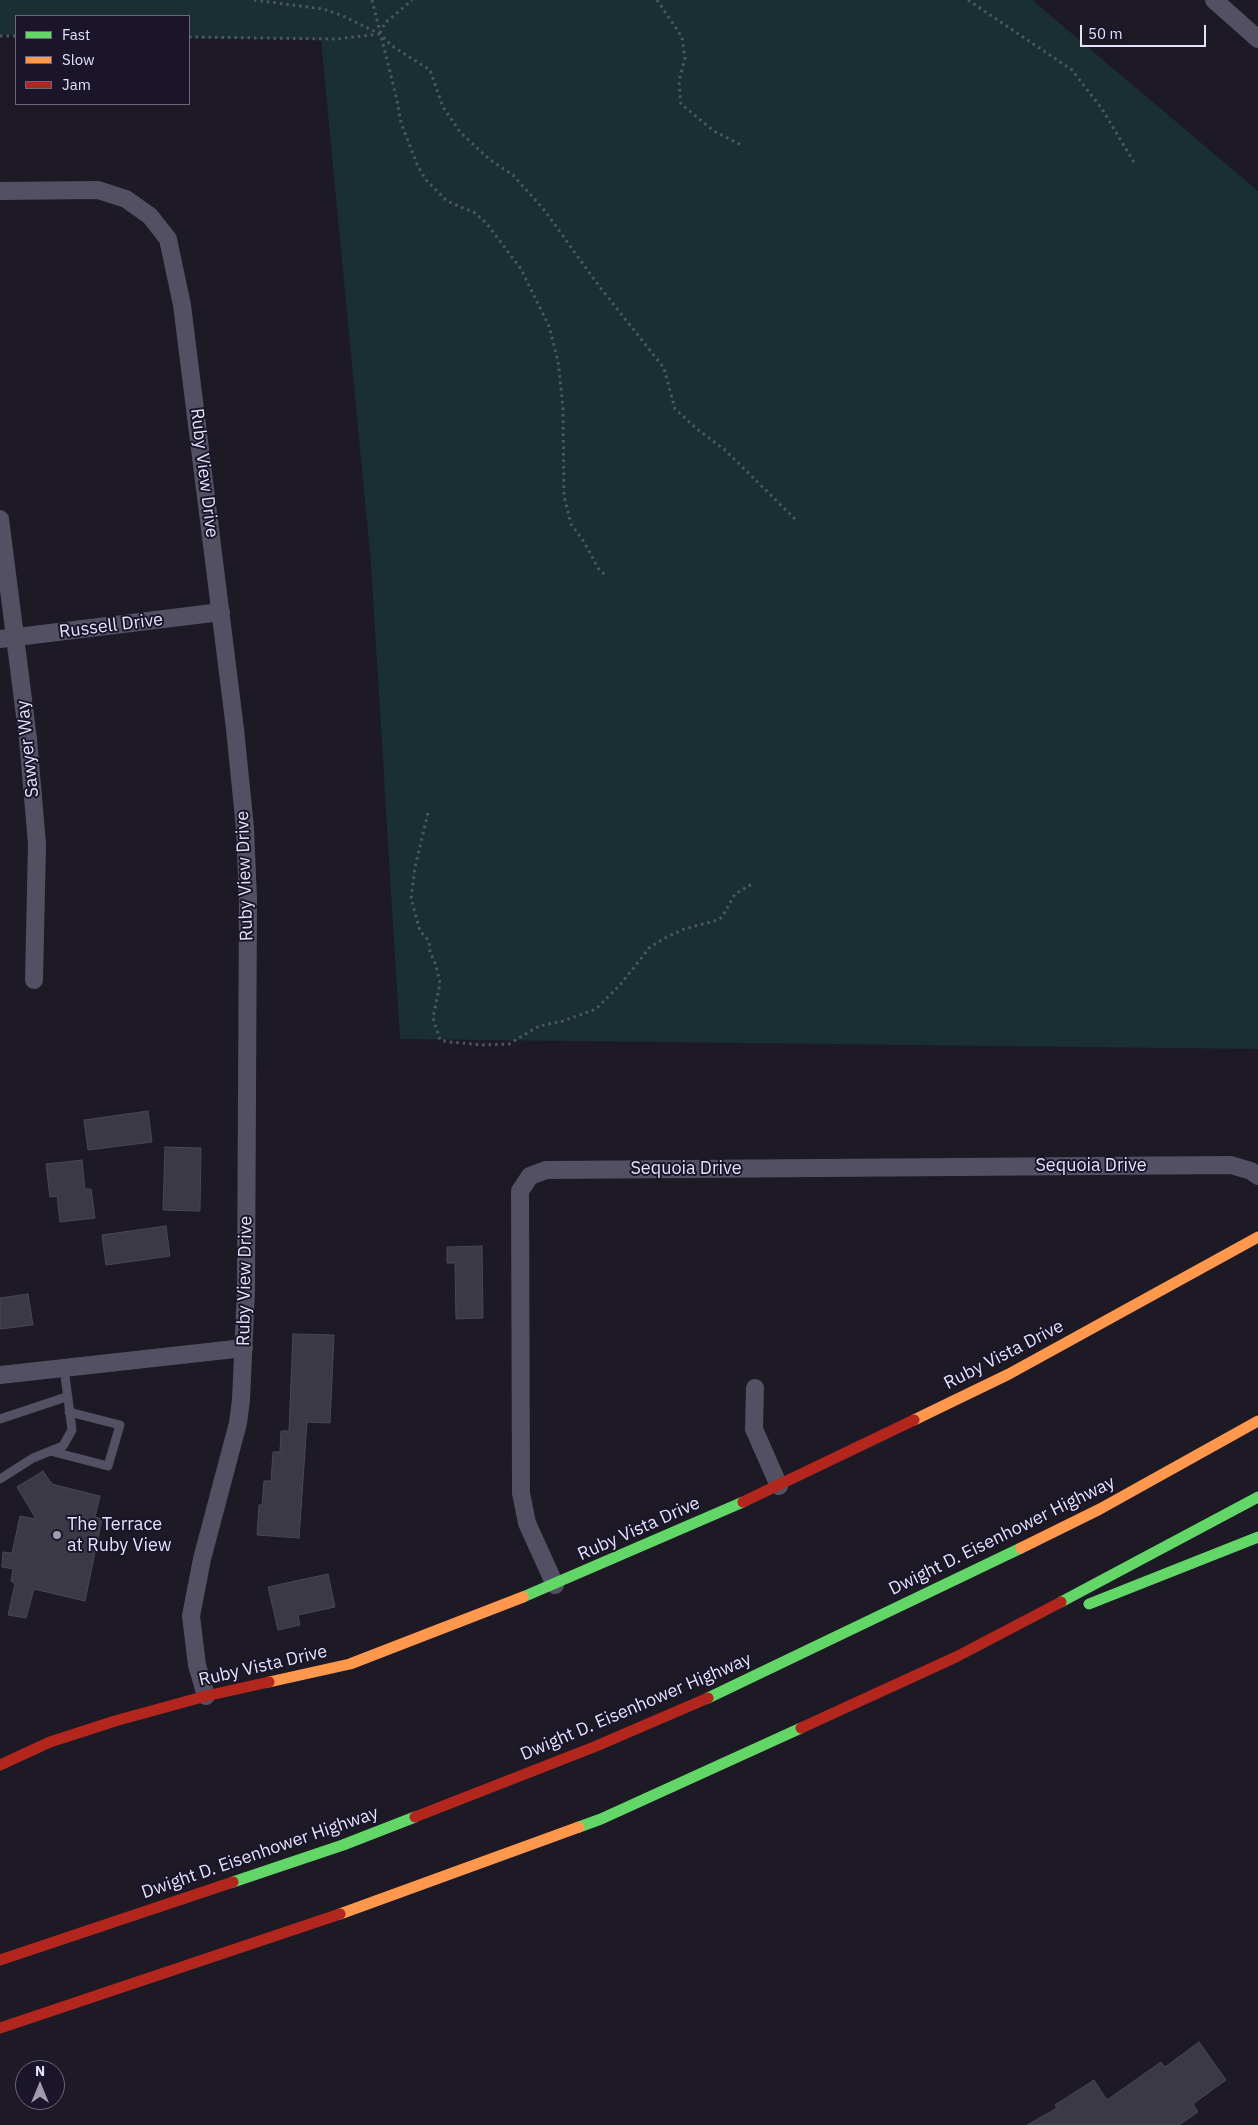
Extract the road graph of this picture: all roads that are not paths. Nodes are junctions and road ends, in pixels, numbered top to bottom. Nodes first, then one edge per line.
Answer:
1 (1214, 0) edge
2 (1258, 39) edge
3 (0, 191) edge
4 (0, 519) edge
5 (221, 612) junction
6 (8, 638) edge
7 (34, 980) dead end
8 (1258, 1176) edge
9 (1258, 1237) edge
10 (244, 1348) junction
11 (64, 1368) junction
12 (0, 1376) edge
13 (755, 1388) dead end
14 (66, 1396) junction
15 (69, 1412) junction
16 (0, 1419) edge
17 (1258, 1421) edge
18 (50, 1451) junction
19 (0, 1479) edge
20 (779, 1486) junction
21 (1258, 1497) edge
22 (1258, 1537) edge
23 (555, 1585) junction
24 (956, 1657) junction
25 (206, 1696) junction
26 (0, 1765) edge
27 (0, 1960) edge
28 (0, 2028) edge

1 - 2 street
3 - 5 street, Ruby View Drive
4 - 6 street, Sawyer Way
5 - 6 street, Russell Drive
5 - 10 street, Ruby View Drive
6 - 7 street, Sawyer Way
8 - 23 street, Sequoia Drive
9 - 20 main road, Ruby Vista Drive
10 - 11 street
10 - 25 street, Ruby View Drive
11 - 12 street
11 - 14 lane
13 - 20 street
14 - 15 lane
14 - 16 lane
15 - 18 lane
15 - 18 lane
17 - 27 main road, Dwight D. Eisenhower Highway
18 - 19 lane
20 - 23 main road, Ruby Vista Drive
21 - 24 main road
22 - 24 main road
23 - 25 main road, Ruby Vista Drive
24 - 28 main road
25 - 26 main road, Ruby Vista Drive

